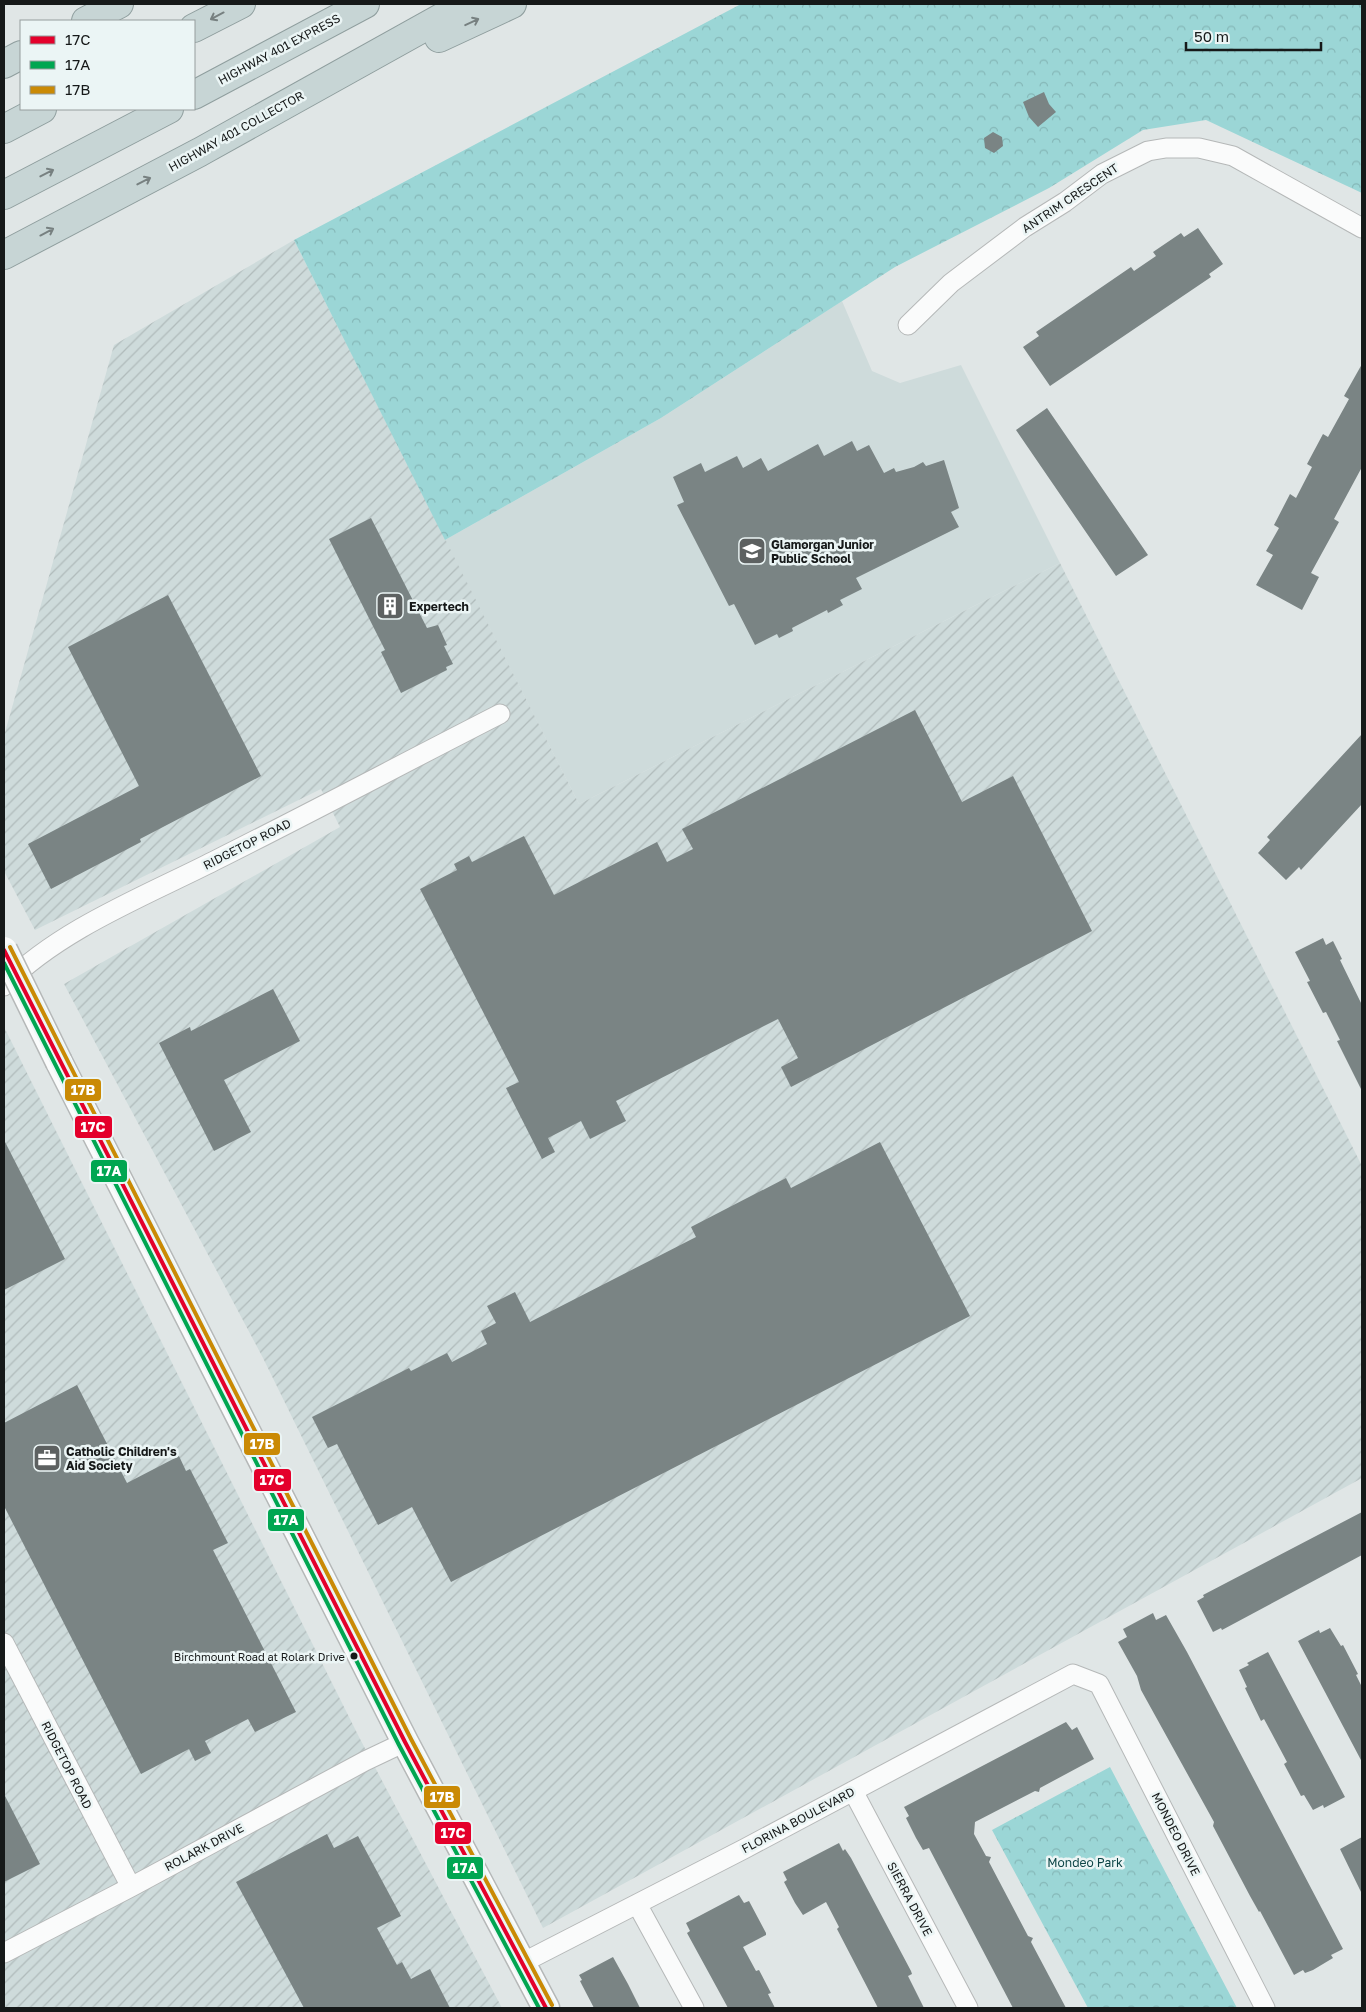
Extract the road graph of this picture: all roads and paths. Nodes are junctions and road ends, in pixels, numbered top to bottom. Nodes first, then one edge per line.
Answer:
1 (119, 4) edge
2 (241, 4) edge
3 (365, 4) edge
4 (466, 4) edge
5 (512, 4) edge
6 (88, 20) edge
7 (195, 27) edge
8 (20, 56) edge
9 (4, 64) edge
10 (205, 89) edge
11 (40, 110) edge
12 (167, 110) edge
13 (4, 129) edge
14 (211, 146) junction
15 (4, 195) edge
16 (1362, 228) edge
17 (4, 255) edge
18 (908, 325) dead end
19 (500, 714) dead end
20 (4, 950) edge
21 (4, 986) edge
22 (4, 1643) edge
23 (1073, 1674) joint
24 (405, 1742) junction
25 (853, 1790) junction
26 (132, 1887) junction
27 (637, 1904) junction
28 (4, 1953) edge
29 (522, 1963) junction
30 (546, 2008) edge
31 (694, 2008) edge
32 (968, 2008) edge
33 (1265, 2008) edge

1 - 6 highway
2 -> 7 highway
3 - 10 highway, HIGHWAY 401 EXPRESS
4 - 14 highway, HIGHWAY 401 COLLECTOR
14 -> 5 highway
8 - 9 highway
11 - 13 highway
15 -> 12 highway
17 -> 14 highway, HIGHWAY 401 COLLECTOR
16 - 18 street, ANTRIM CRESCENT
19 - 21 street, RIDGETOP ROAD
20 - 24 main road, bridge
22 - 26 street, RIDGETOP ROAD
23 - 25 street, FLORINA BOULEVARD
23 - 33 street, MONDEO DRIVE
24 - 26 street, ROLARK DRIVE
24 - 29 main road
25 - 27 street, FLORINA BOULEVARD
25 - 32 street, SIERRA DRIVE
26 - 28 street, ROLARK DRIVE
27 - 29 street, FLORINA BOULEVARD
27 - 31 street
29 - 30 main road

